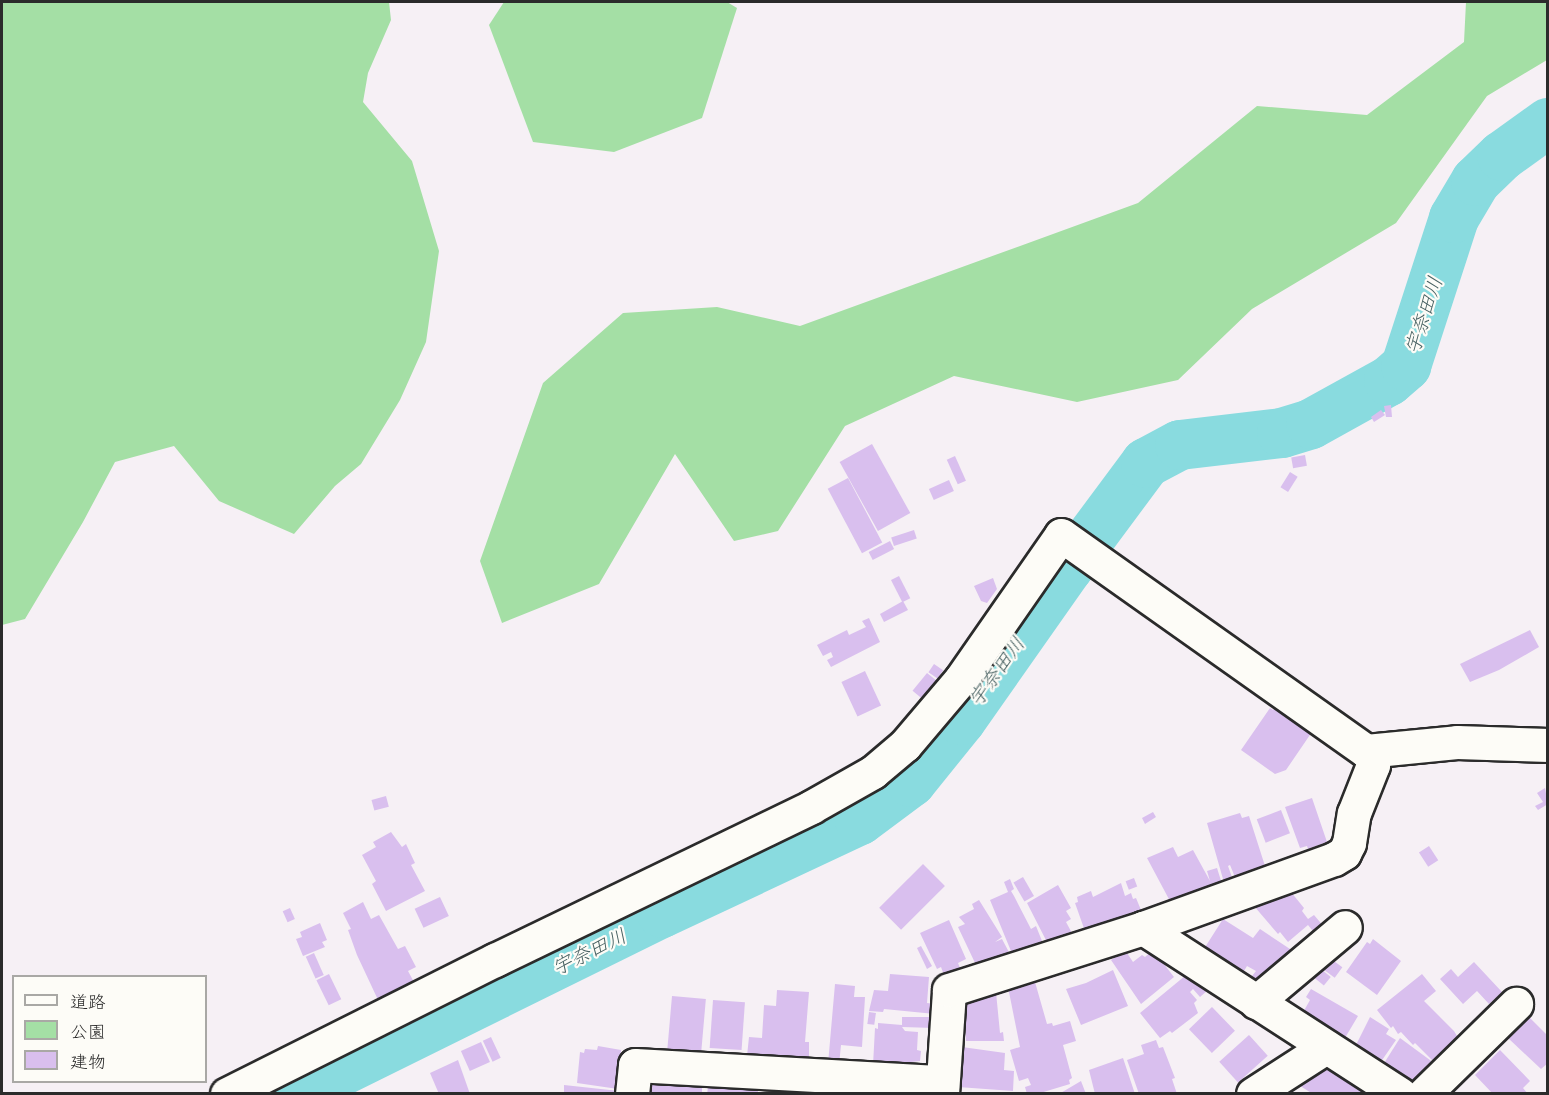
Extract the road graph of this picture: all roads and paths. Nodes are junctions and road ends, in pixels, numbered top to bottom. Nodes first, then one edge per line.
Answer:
1 (1548, 745) edge
2 (1372, 751) junction
3 (1345, 927) dead end
4 (1143, 928) junction
5 (1256, 1002) junction
6 (1516, 1004) dead end
7 (1326, 1047) junction
8 (778, 1083) edge
9 (942, 1088) edge
10 (226, 1094) edge
11 (632, 1094) edge
12 (1253, 1094) edge
13 (1400, 1094) edge
14 (1424, 1094) edge

1 - 2 street
2 - 4 street
2 - 10 street
3 - 5 street
4 - 5 street
4 - 9 street
5 - 7 street
6 - 14 street
7 - 12 street
7 - 13 street
8 - 9 street
8 - 11 street

